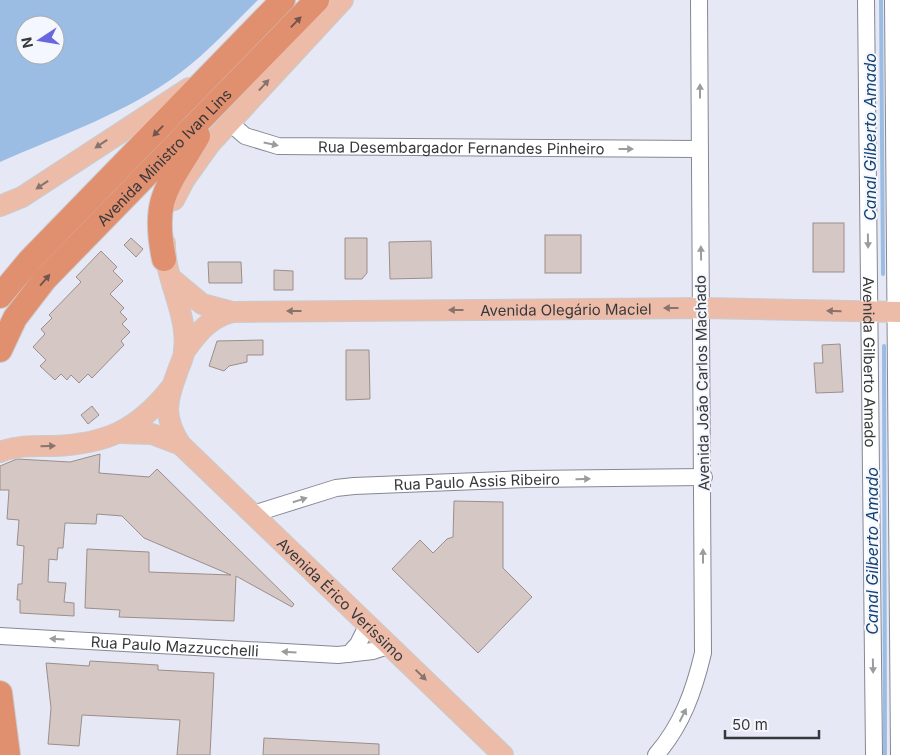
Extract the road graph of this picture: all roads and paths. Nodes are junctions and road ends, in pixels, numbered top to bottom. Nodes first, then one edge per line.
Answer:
1 (283, 0) edge
2 (317, 0) edge
3 (343, 0) edge
4 (699, 0) edge
5 (866, 0) edge
6 (893, 0) edge
7 (216, 71) junction
8 (221, 115) junction
9 (699, 149) junction
10 (0, 206) edge
11 (168, 269) junction
12 (0, 296) edge
13 (703, 308) junction
14 (232, 312) junction
15 (869, 312) junction
16 (897, 312) edge
17 (0, 350) edge
18 (184, 352) junction
19 (171, 387) junction
20 (120, 433) junction
21 (181, 445) junction
22 (0, 452) edge
23 (704, 477) junction
24 (253, 514) junction
25 (368, 624) junction
26 (0, 636) edge
27 (391, 646) junction
28 (349, 654) junction
29 (0, 693) edge
30 (8, 755) edge
31 (503, 755) edge
32 (656, 755) edge
33 (874, 755) edge
34 (899, 755) edge

1 - 7 highway, Avenida Ministro Ivan Lins
8 -> 2 highway, Avenida Ministro Ivan Lins
8 -> 3 main road, Avenida Ministro Ivan Lins
9 -> 4 street, Avenida João Carlos Machado
5 -> 15 street, Avenida Gilberto Amado
6 - 16 street, Avenida Gilberto Amado
7 -> 10 main road
7 -> 12 highway, Avenida Ministro Ivan Lins
8 -> 9 street, Rua Desembargador Fernandes Pinheiro
8 - 11 highway
17 -> 8 highway, Avenida Ministro Ivan Lins
13 -> 9 street, Avenida João Carlos Machado
11 - 14 main road, Avenida Olegário Maciel
11 - 18 main road
13 -> 14 main road, Avenida Olegário Maciel
15 -> 13 main road, Avenida Olegário Maciel
13 - 23 street, Avenida João Carlos Machado
14 - 18 main road, Avenida Olegário Maciel
15 - 16 main road, Avenida Olegário Maciel
15 -> 33 street, Avenida Gilberto Amado
16 - 34 street, Avenida Gilberto Amado
18 - 19 main road
19 - 20 main road
19 - 21 main road
20 - 21 main road
22 -> 20 main road
21 - 24 main road, Avenida Érico Veríssimo
24 -> 23 street, Rua Paulo Assis Ribeiro
32 -> 23 street, Avenida João Carlos Machado
24 - 25 main road, Avenida Érico Veríssimo
25 - 27 main road, Avenida Érico Veríssimo
25 - 28 street
28 -> 26 street, Rua Paulo Mazzucchelli
27 - 28 street, Rua Paulo Mazzucchelli
27 -> 31 main road, Avenida Érico Veríssimo
29 - 30 highway

